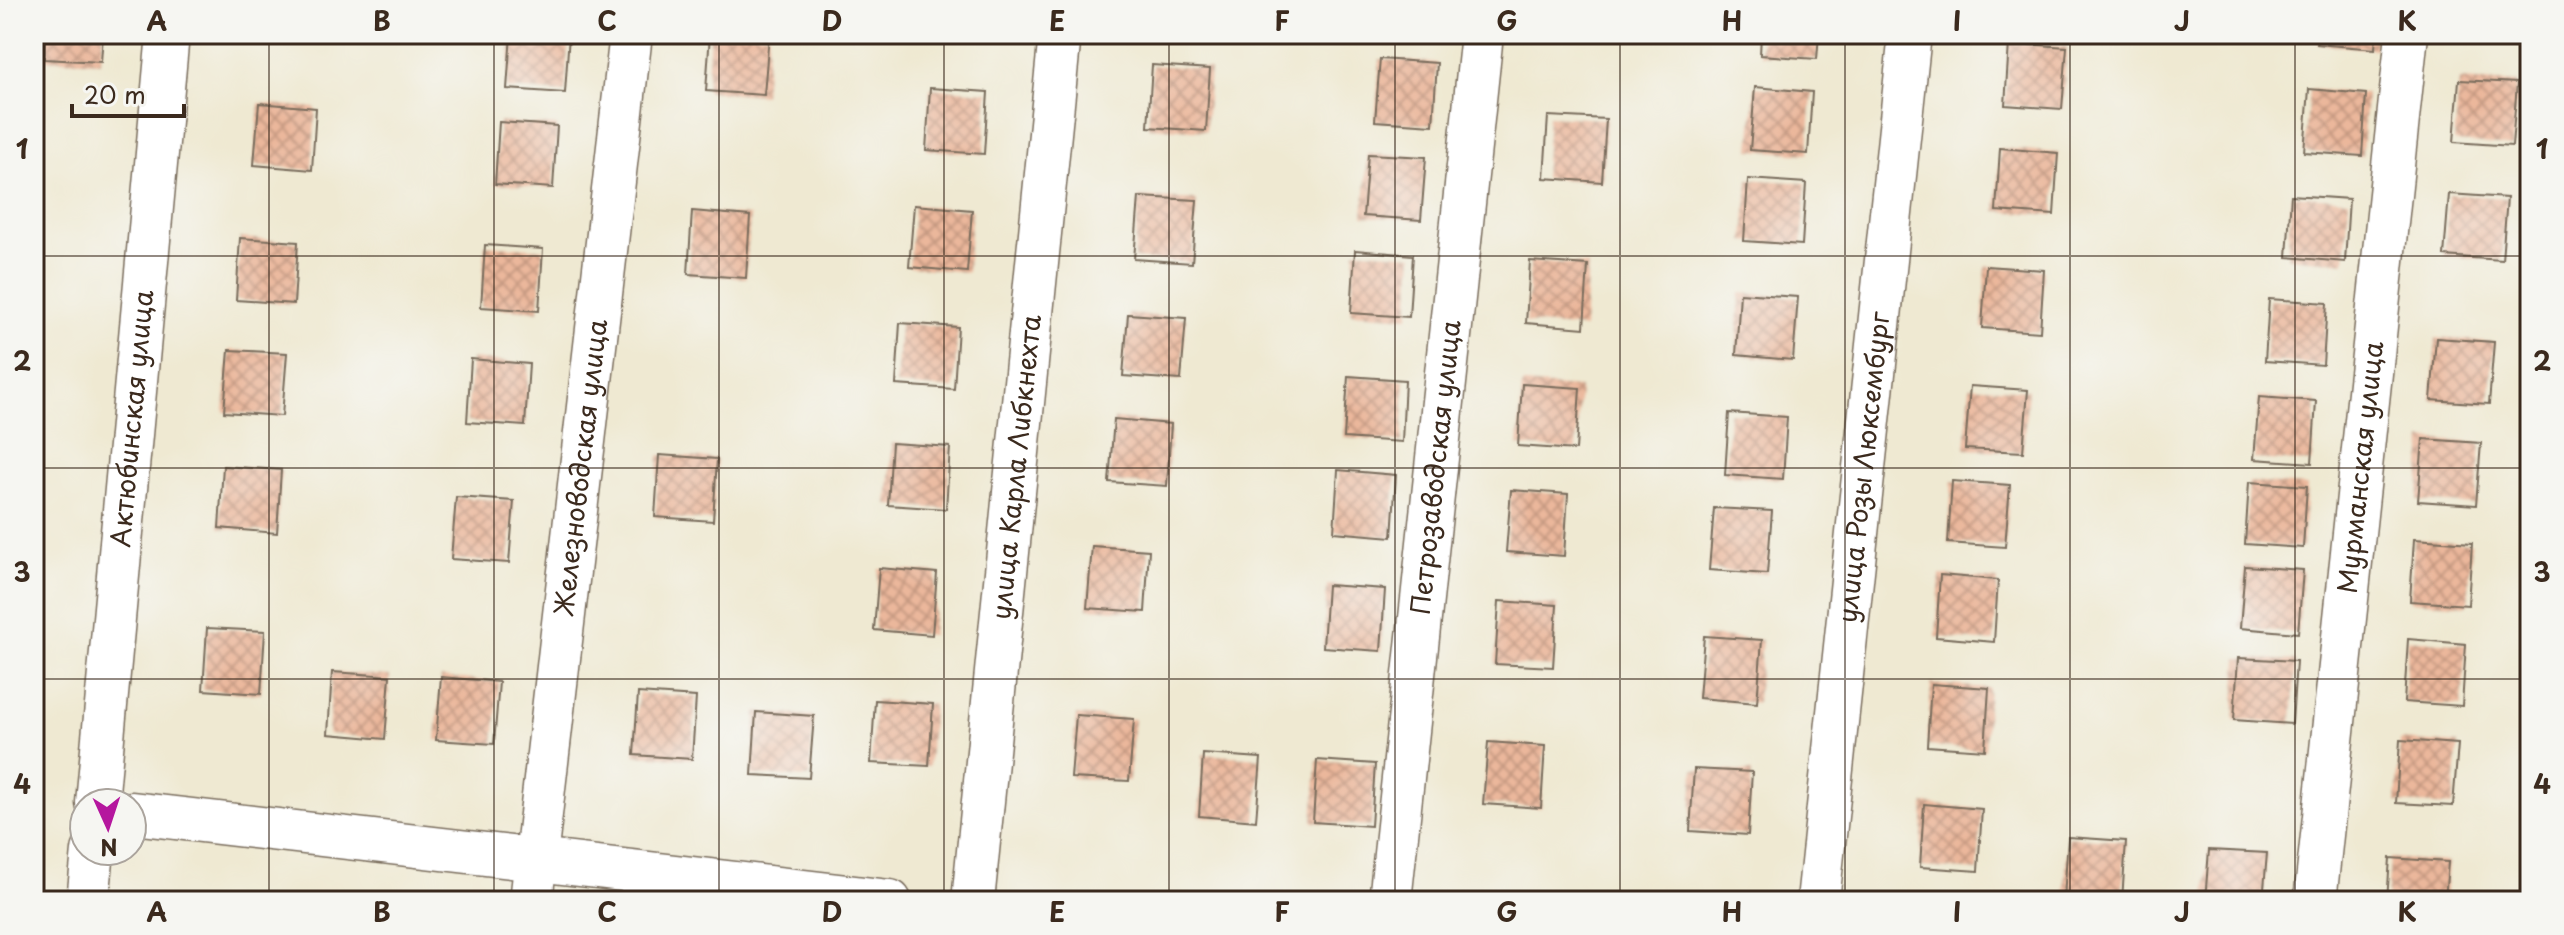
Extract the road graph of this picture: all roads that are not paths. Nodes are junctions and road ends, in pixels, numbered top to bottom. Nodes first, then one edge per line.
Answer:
1 (168, 34) edge
2 (631, 34) edge
3 (1060, 34) edge
4 (1482, 34) edge
5 (1910, 34) edge
6 (2407, 34) edge
7 (98, 787) edge
8 (148, 815) edge
9 (535, 860) junction
10 (91, 867) edge
11 (88, 901) edge
12 (531, 901) edge
13 (890, 901) edge
14 (973, 901) edge
15 (1390, 901) edge
16 (1818, 901) edge
17 (2315, 901) edge

1 - 7 street, Актюбинская улица
2 - 9 street, Железноводская улица
3 - 14 street, улица Карла Либкнехта
4 - 15 street, Петрозаводская улица
5 - 16 street, улица Розы Люксембург
6 - 17 street, Мурманская улица
8 - 9 street
9 - 12 street, Железноводская улица
9 - 13 street
10 - 11 street

